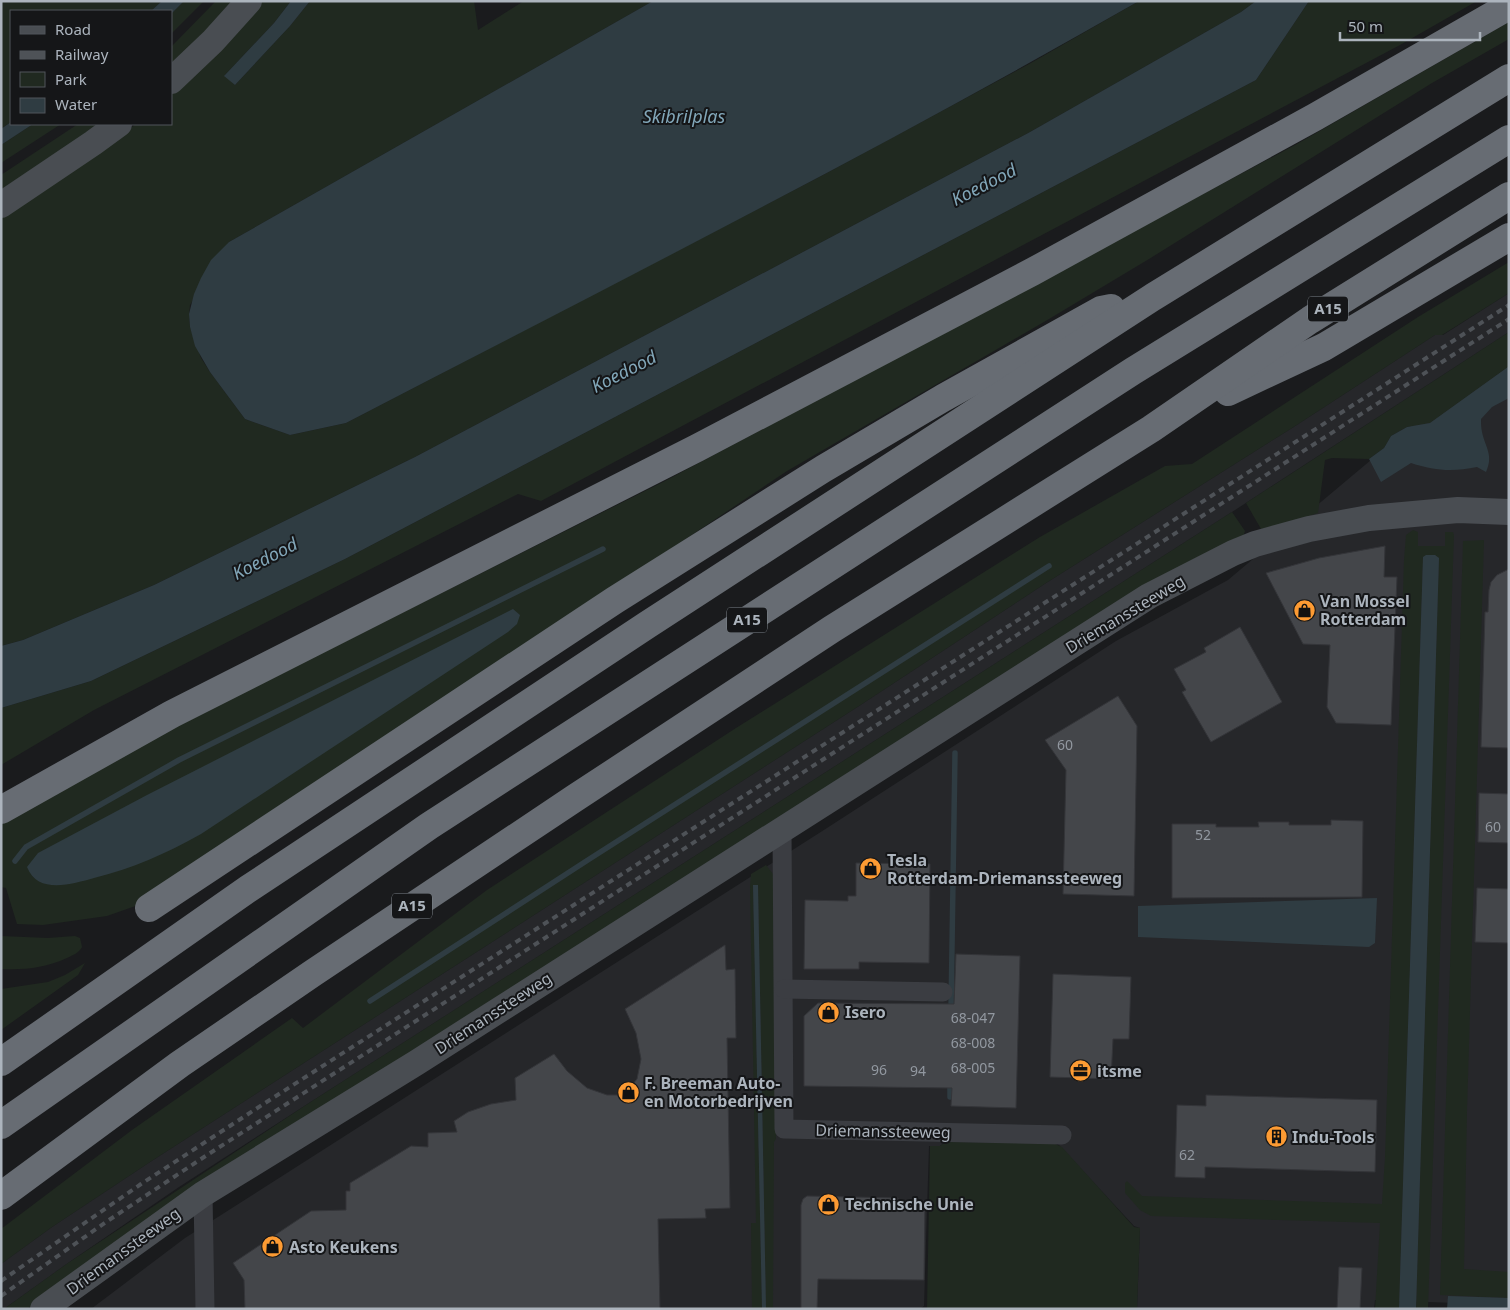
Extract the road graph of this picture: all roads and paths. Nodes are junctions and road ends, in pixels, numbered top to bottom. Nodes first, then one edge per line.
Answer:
1 (250, 1) edge
2 (1509, 6) edge
3 (1509, 78) edge
4 (172, 80) edge
5 (118, 125) edge
6 (1509, 139) edge
7 (1509, 196) edge
8 (1, 205) edge
9 (1509, 237) edge
10 (1153, 297) junction
11 (1151, 429) junction
12 (1509, 512) edge
13 (1, 810) edge
14 (782, 830) junction
15 (149, 908) dead end
16 (784, 989) junction
17 (943, 992) dead end
18 (1, 1062) edge
19 (1, 1125) edge
20 (1062, 1135) dead end
21 (203, 1194) junction
22 (1, 1196) edge
23 (43, 1309) edge
24 (205, 1309) edge

1 - 4 main road
2 - 13 highway
3 - 10 highway
5 - 8 main road
6 - 19 highway, A15
7 - 11 highway, A15
9 - 11 highway, A15
10 - 15 highway
10 - 18 highway
11 - 22 highway, A15
12 - 14 main road, Driemanssteeweg
14 - 16 street, Driemanssteeweg
14 - 21 main road, Driemanssteeweg
16 - 17 street
16 - 20 street, Driemanssteeweg
21 - 23 main road, Driemanssteeweg
21 - 24 street, Driemanssteeweg

